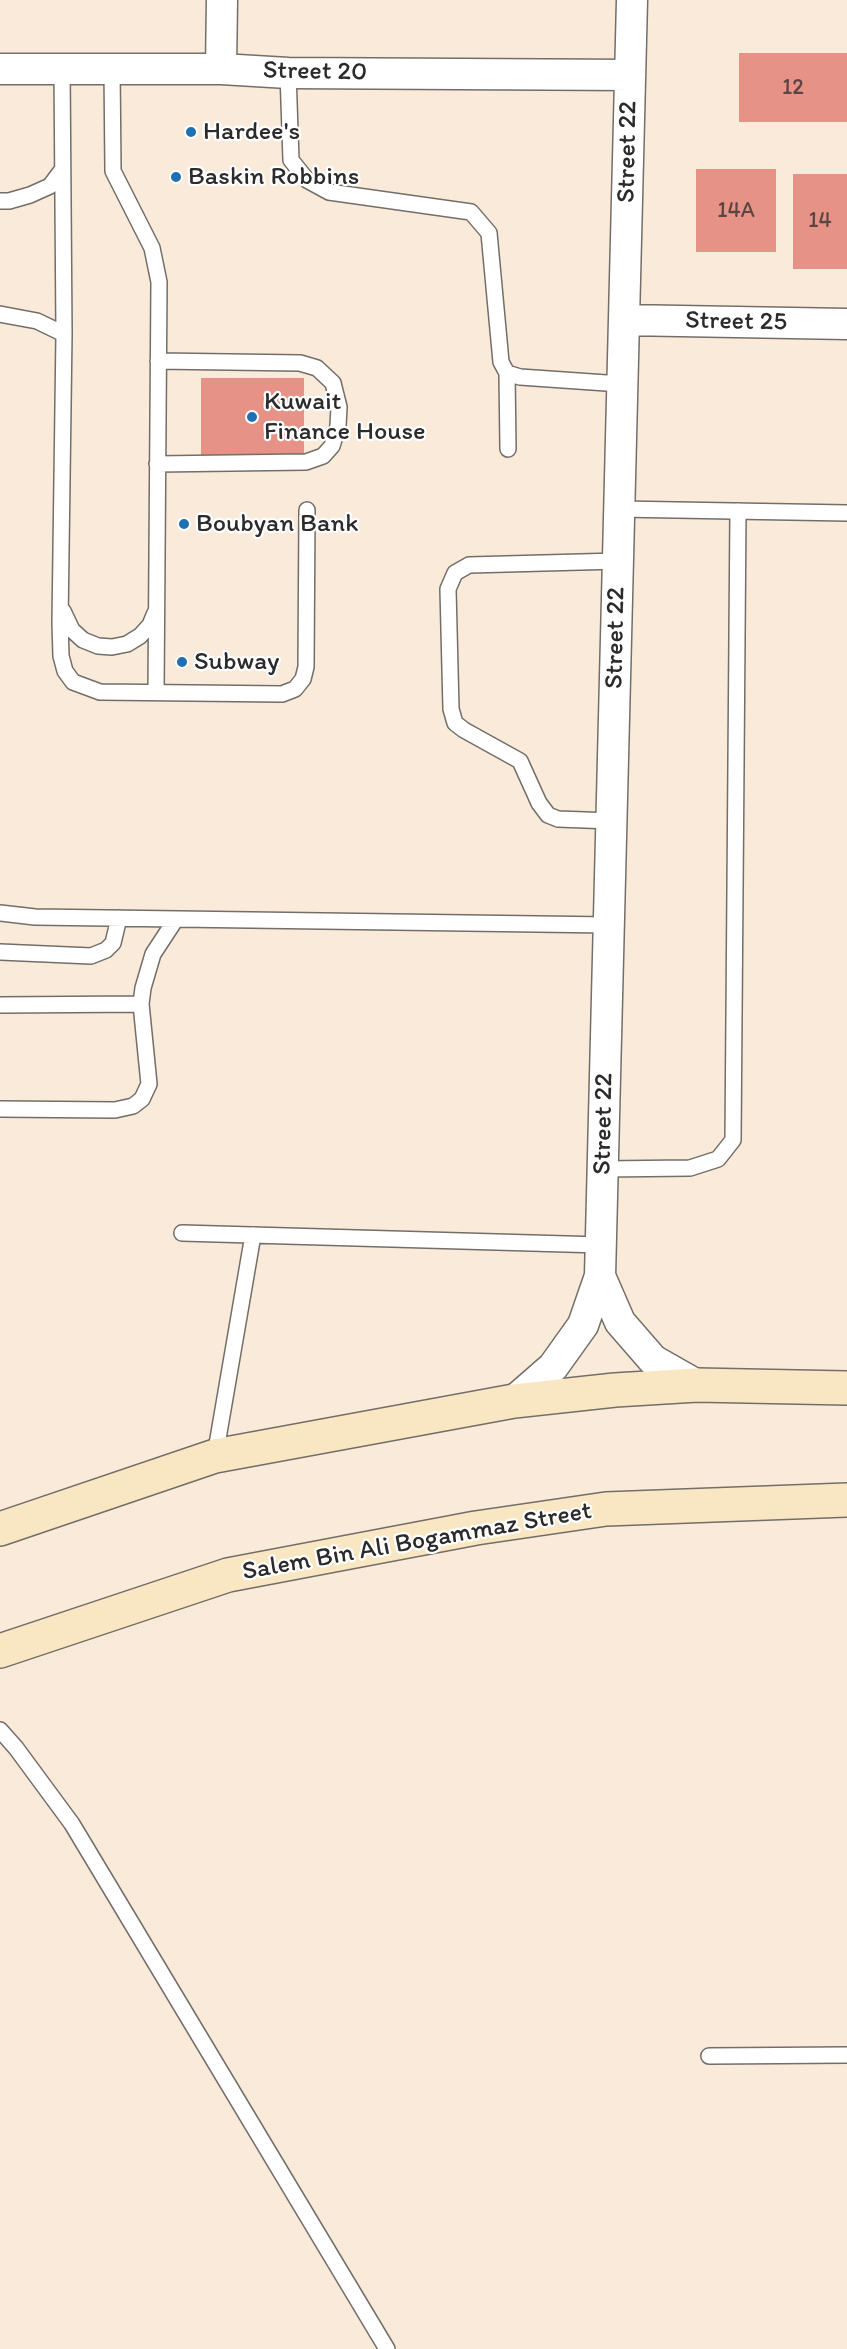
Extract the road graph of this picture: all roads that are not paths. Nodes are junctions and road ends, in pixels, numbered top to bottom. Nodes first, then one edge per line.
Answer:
1 (222, 0) edge
2 (632, 0) edge
3 (62, 68) junction
4 (112, 68) junction
5 (0, 69) edge
6 (221, 69) junction
7 (288, 73) junction
8 (630, 75) junction
9 (62, 170) junction
10 (0, 201) edge
11 (0, 314) edge
12 (624, 320) junction
13 (847, 324) edge
14 (64, 334) junction
15 (158, 361) junction
16 (507, 373) junction
17 (621, 384) junction
18 (508, 449) dead end
19 (157, 464) junction
20 (619, 509) junction
21 (307, 510) dead end
22 (738, 511) junction
23 (847, 513) edge
24 (618, 561) junction
25 (61, 603) junction
26 (156, 611) junction
27 (156, 692) junction
28 (611, 821) junction
29 (0, 913) edge
30 (119, 918) junction
31 (176, 919) junction
32 (609, 925) junction
33 (0, 952) edge
34 (141, 1004) junction
35 (0, 1005) edge
36 (0, 1109) edge
37 (603, 1169) junction
38 (182, 1233) dead end
39 (253, 1235) junction
40 (601, 1245) junction
41 (600, 1276) junction
42 (697, 1384) junction
43 (845, 1389) edge
44 (514, 1401) junction
45 (215, 1456) junction
46 (847, 1500) edge
47 (0, 1529) edge
48 (0, 1651) edge
49 (0, 1730) edge
50 (847, 2055) edge
51 (709, 2056) dead end
52 (387, 2349) edge

1 - 6 street
2 - 8 street, Street 22
3 - 4 street, Street 20
3 - 5 street, Street 20
3 - 9 lane
4 - 6 street, Street 20
4 - 15 lane
6 - 7 street, Street 20
7 - 8 street, Street 20
7 - 16 lane
8 - 12 street, Street 22
9 - 10 lane
9 - 14 lane
11 - 14 lane
12 - 13 street, Street 25
12 - 17 street, Street 22
14 - 25 lane
15 - 19 lane
15 - 19 lane
16 - 17 lane
16 - 18 lane
17 - 20 street, Street 22
19 - 26 lane
20 - 22 lane
20 - 24 street, Street 22
21 - 27 lane
22 - 23 lane
22 - 37 lane
24 - 28 street, Street 22
24 - 28 lane
25 - 26 lane
25 - 27 lane
26 - 27 lane
28 - 32 street, Street 22
29 - 30 lane
30 - 31 lane
30 - 33 lane
31 - 32 lane
31 - 34 lane
32 - 37 street, Street 22
34 - 35 lane
34 - 36 lane
37 - 40 street, Street 22
38 - 39 lane
39 - 40 lane
39 - 45 lane
40 - 41 street, Street 22
41 - 42 street, Street 22
41 - 44 street, Street 22
42 - 43 main road
42 - 44 main road
44 - 45 main road
45 - 47 main road
46 - 48 main road, Salem Bin Ali Bogammaz Street
49 - 52 lane
50 - 51 lane

